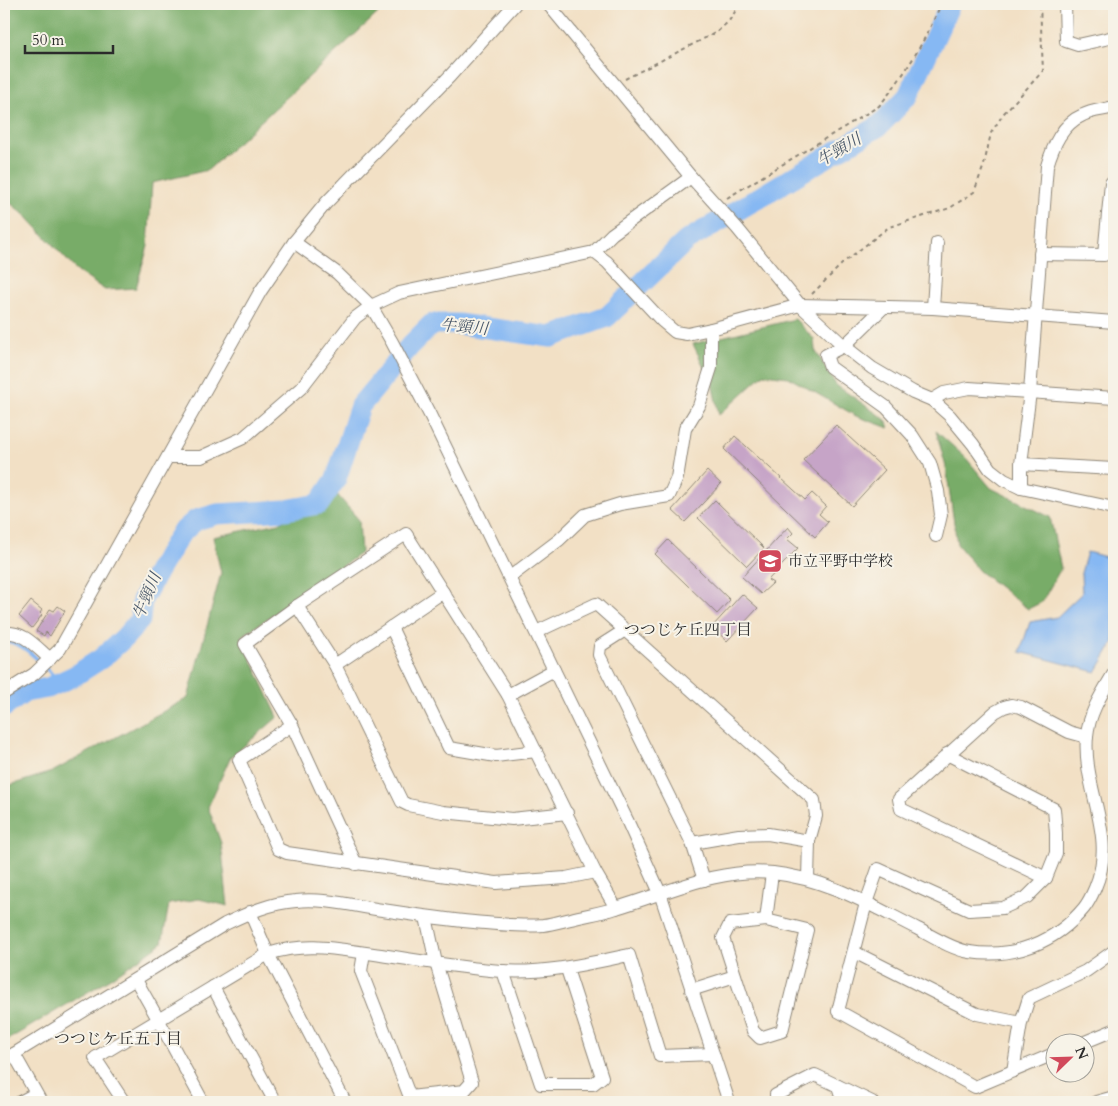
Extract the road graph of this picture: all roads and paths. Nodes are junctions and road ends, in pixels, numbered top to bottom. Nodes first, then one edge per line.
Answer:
1 (515, 4) edge
2 (548, 4) edge
3 (740, 4) edge
4 (941, 4) edge
5 (1040, 4) edge
6 (1065, 4) edge
7 (1114, 37) edge
8 (614, 84) junction
9 (1114, 107) edge
10 (691, 177) junction
11 (1114, 180) edge
12 (716, 204) junction
13 (294, 242) junction
14 (937, 243) dead end
15 (594, 252) junction
16 (1040, 254) junction
17 (800, 305) junction
18 (371, 306) junction
19 (884, 307) junction
20 (933, 308) junction
21 (1036, 316) junction
22 (1114, 322) edge
23 (711, 329) junction
24 (844, 346) junction
25 (1030, 392) junction
26 (1114, 398) edge
27 (932, 400) junction
28 (168, 457) junction
29 (1021, 464) junction
30 (1114, 469) edge
31 (1021, 488) junction
32 (1114, 508) edge
33 (936, 536) dead end
34 (510, 577) junction
35 (443, 592) junction
36 (297, 606) junction
37 (391, 627) junction
38 (625, 630) junction
39 (536, 632) junction
40 (4, 634) edge
41 (50, 659) junction
42 (335, 665) junction
43 (554, 670) junction
44 (1114, 673) edge
45 (4, 693) edge
46 (508, 695) junction
47 (292, 725) junction
48 (1087, 737) junction
49 (536, 751) junction
50 (947, 754) junction
51 (567, 813) junction
52 (810, 841) junction
53 (692, 843) junction
54 (1110, 848) edge
55 (356, 864) junction
56 (595, 872) junction
57 (772, 873) junction
58 (1046, 878) junction
59 (808, 879) junction
60 (704, 880) junction
61 (660, 893) junction
62 (866, 903) junction
63 (616, 908) junction
64 (250, 912) junction
65 (426, 917) junction
66 (766, 920) junction
67 (854, 952) junction
68 (364, 953) junction
69 (268, 954) junction
70 (1113, 954) edge
71 (436, 963) junction
72 (568, 968) junction
73 (503, 971) junction
74 (735, 976) junction
75 (136, 980) junction
76 (213, 987) junction
77 (691, 990) junction
78 (158, 1019) junction
79 (1021, 1023) junction
80 (1114, 1030) edge
81 (1096, 1037) edge
82 (713, 1054) junction
83 (9, 1057) edge
84 (1046, 1058) edge
85 (1013, 1071) junction
86 (838, 1086) junction
87 (38, 1098) edge
88 (1113, 1099) edge
89 (20, 1102) edge
90 (124, 1102) edge
91 (203, 1102) edge
92 (274, 1102) edge
93 (345, 1102) edge
94 (730, 1102) edge
95 (778, 1102) edge
96 (843, 1102) edge
97 (872, 1102) edge
98 (1096, 1102) edge

1 - 13 street
2 - 8 street
3 - 8 path
4 - 12 path
5 - 17 path
6 - 7 street
8 - 10 street
9 - 16 street
10 - 12 street
10 - 15 street
11 - 16 street
12 - 17 street
13 - 18 street
13 - 28 street
14 - 20 street
15 - 18 street
15 - 23 street
16 - 21 street
17 - 19 street
17 - 23 street
17 - 24 street
18 - 28 street
18 - 34 street
19 - 20 street
19 - 24 street
20 - 21 street
21 - 22 street
21 - 25 street
23 - 34 street
24 - 27 street
24 - 33 street
25 - 26 street
25 - 27 street
25 - 29 street
27 - 31 street
28 - 41 street
29 - 30 street
29 - 31 street
31 - 32 street
34 - 39 street
35 - 36 street
35 - 37 street
35 - 46 street
36 - 42 street
36 - 47 street
37 - 42 street
37 - 49 street
38 - 39 street
38 - 52 street
38 - 53 street
39 - 43 street
40 - 41 street
41 - 45 street
42 - 51 street
43 - 46 street
43 - 61 street
44 - 48 street
46 - 49 street
47 - 55 street
47 - 55 street
48 - 50 street
48 - 54 street
49 - 51 street
50 - 58 street
50 - 58 street
51 - 56 street
52 - 53 street
52 - 59 street
53 - 60 street
54 - 62 street
55 - 56 street
56 - 63 street
57 - 59 street
57 - 60 street
57 - 66 street
58 - 62 street
59 - 62 street
60 - 61 street
61 - 63 street
61 - 77 street
62 - 67 street
63 - 65 street
64 - 65 street
64 - 69 street
64 - 75 street
65 - 71 street
66 - 74 street
66 - 74 street
67 - 79 street
67 - 85 street
68 - 69 street
68 - 71 street
68 - 71 street
69 - 76 street
69 - 93 street
70 - 79 street
71 - 73 street
72 - 73 street
72 - 73 street
72 - 82 street
74 - 77 street
75 - 78 street
75 - 83 street
76 - 78 street
76 - 92 street
77 - 82 street
78 - 90 street
78 - 91 street
79 - 85 street
80 - 81 street
82 - 94 street
83 - 87 street
84 - 85 street
86 - 95 street
86 - 96 street
86 - 97 street
87 - 89 street
88 - 98 street

